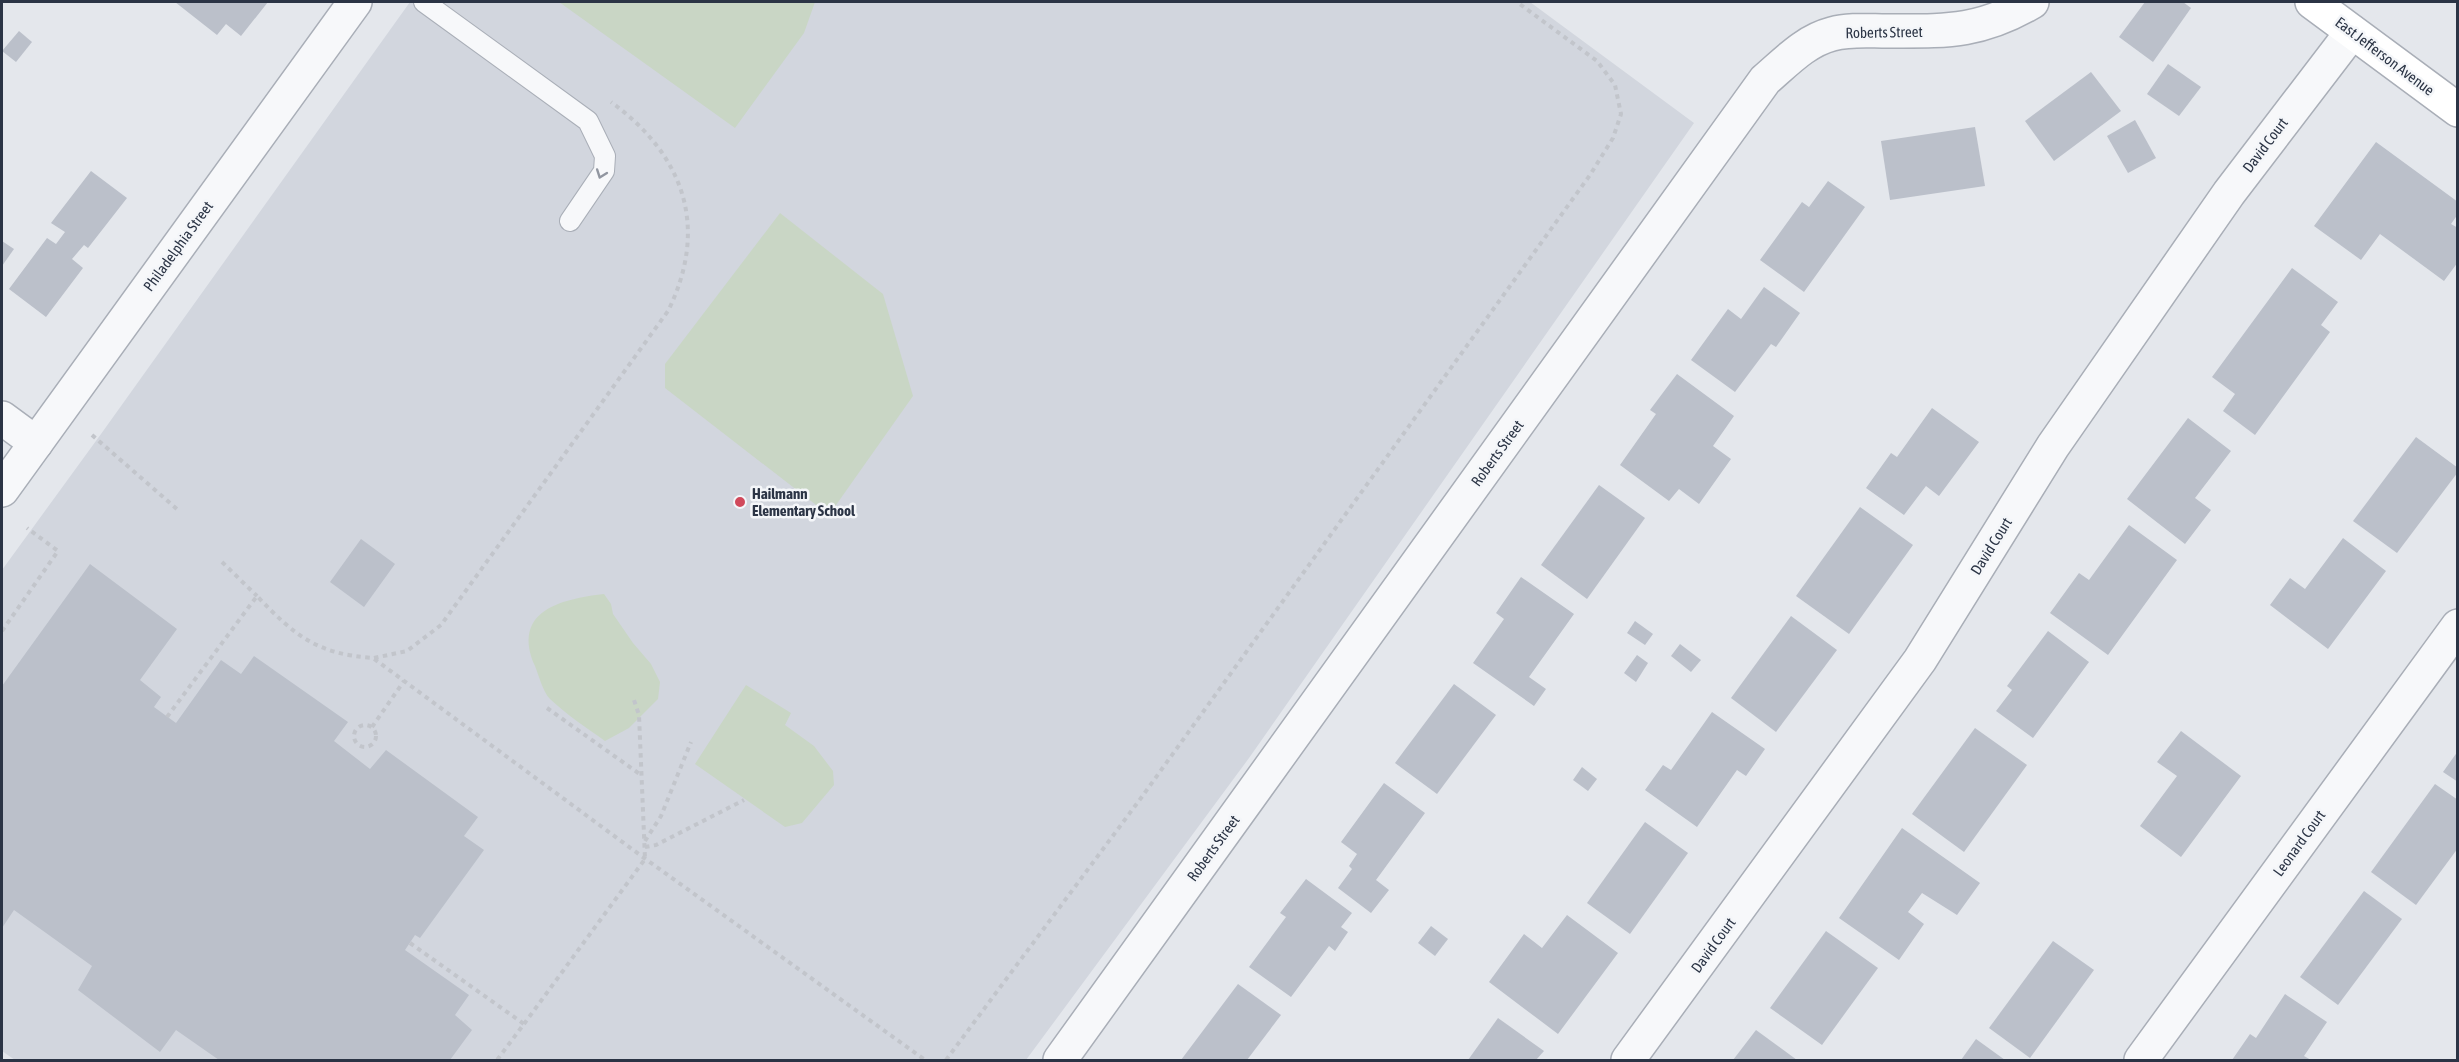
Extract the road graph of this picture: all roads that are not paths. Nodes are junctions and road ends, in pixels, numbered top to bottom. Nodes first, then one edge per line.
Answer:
1 (355, 2) edge
2 (424, 2) edge
3 (2032, 2) edge
4 (2312, 2) edge
5 (2352, 32) junction
6 (2457, 110) edge
7 (570, 221) dead end
8 (2, 418) edge
9 (36, 443) junction
10 (2, 490) edge
11 (2457, 626) edge
12 (1060, 1060) edge
13 (1628, 1060) edge
14 (2141, 1060) edge

1 - 9 street, Philadelphia Street
2 -> 7 lane
3 - 12 street, Roberts Street
4 - 5 street, East Jefferson Avenue
5 - 6 street, East Jefferson Avenue
5 - 13 street, David Court
8 - 9 street
9 - 10 street, Philadelphia Street
11 - 14 street, Leonard Court

